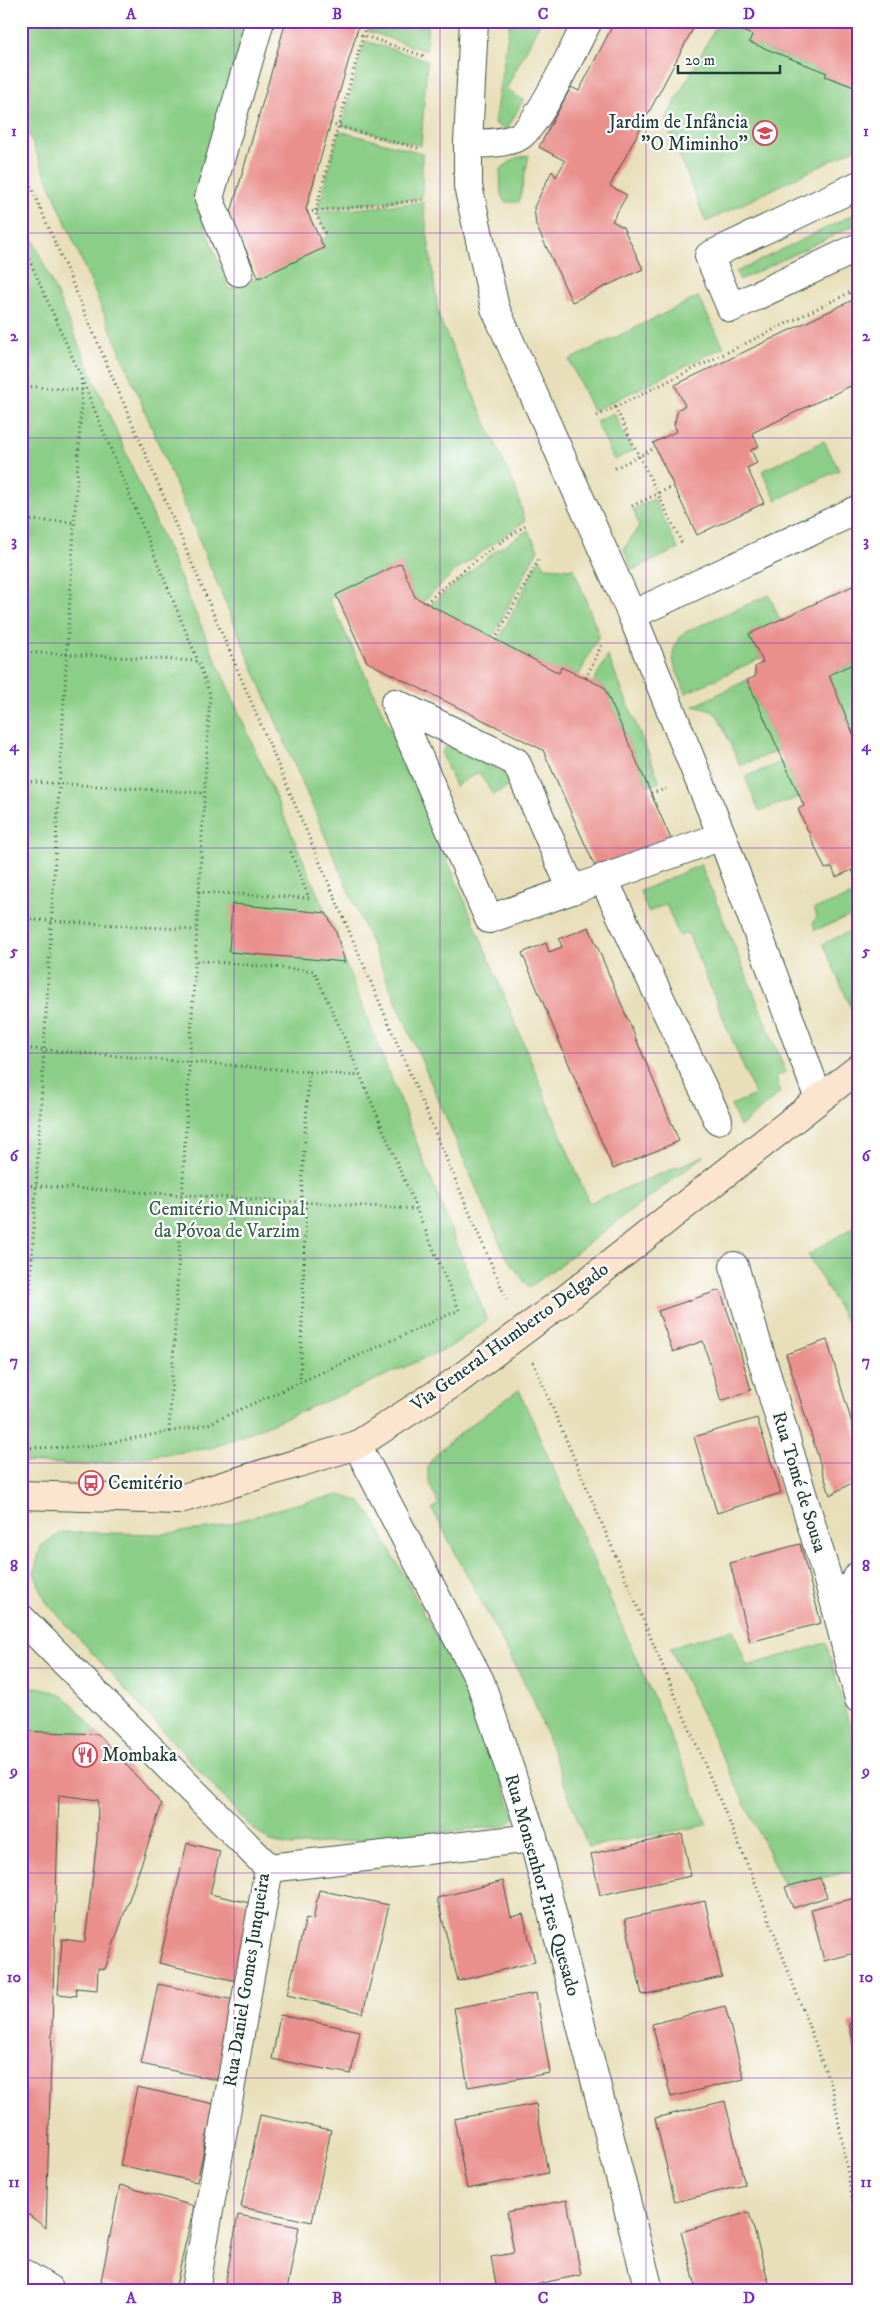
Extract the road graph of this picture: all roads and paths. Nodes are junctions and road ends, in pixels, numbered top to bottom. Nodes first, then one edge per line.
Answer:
1 (260, 21) edge
2 (367, 21) edge
3 (474, 21) edge
4 (588, 21) edge
5 (356, 33) dead end
6 (363, 35) junction
7 (427, 57) dead end
8 (330, 124) dead end
9 (338, 127) junction
10 (468, 143) junction
11 (420, 149) dead end
12 (21, 164) edge
13 (859, 185) edge
14 (422, 200) dead end
15 (308, 212) dead end
16 (315, 212) junction
17 (325, 233) dead end
18 (21, 241) edge
19 (859, 247) edge
20 (239, 272) dead end
21 (859, 288) edge
22 (81, 378) junction
23 (21, 386) edge
24 (82, 390) junction
25 (615, 407) junction
26 (596, 416) dead end
27 (655, 448) dead end
28 (639, 456) junction
29 (615, 468) dead end
30 (674, 486) dead end
31 (658, 494) junction
32 (632, 506) dead end
33 (859, 510) edge
34 (21, 520) edge
35 (74, 522) junction
36 (526, 525) dead end
37 (682, 543) dead end
38 (540, 557) dead end
39 (426, 603) dead end
40 (632, 615) junction
41 (495, 640) dead end
42 (602, 644) dead end
43 (21, 652) edge
44 (66, 654) junction
45 (198, 661) junction
46 (586, 678) dead end
47 (21, 781) edge
48 (58, 783) junction
49 (666, 788) dead end
50 (204, 793) junction
51 (651, 793) dead end
52 (722, 836) junction
53 (290, 850) dead end
54 (603, 878) junction
55 (572, 890) junction
56 (198, 892) junction
57 (21, 919) edge
58 (50, 921) junction
59 (196, 930) junction
60 (194, 960) junction
61 (21, 1048) edge
62 (43, 1049) junction
63 (188, 1061) junction
64 (859, 1068) edge
65 (309, 1071) junction
66 (360, 1076) junction
67 (819, 1099) junction
68 (718, 1120) dead end
69 (21, 1185) edge
70 (36, 1186) junction
71 (181, 1194) junction
72 (301, 1202) junction
73 (306, 1202) junction
74 (416, 1209) junction
75 (734, 1266) dead end
76 (510, 1309) dead end
77 (21, 1333) edge
78 (29, 1334) junction
79 (530, 1355) dead end
80 (300, 1383) junction
81 (169, 1432) junction
82 (357, 1445) junction
83 (21, 1448) edge
84 (21, 1495) edge
85 (859, 1575) edge
86 (836, 1607) junction
87 (21, 1618) edge
88 (859, 1699) edge
89 (533, 1838) junction
90 (269, 1868) junction
91 (859, 2237) edge
92 (194, 2290) edge
93 (649, 2290) edge

1 - 20 street
2 - 6 path
3 - 10 street
4 - 10 street
5 - 6 path
6 - 7 path
6 - 9 path
8 - 9 path
9 - 11 path
9 - 16 path
10 - 40 street
12 - 76 path
13 - 19 street
14 - 16 path
15 - 16 path
16 - 17 path
18 - 22 path
21 - 25 path
22 - 24 path
22 - 45 path
23 - 24 path
24 - 35 path
25 - 26 path
25 - 28 path
27 - 28 path
28 - 29 path
28 - 31 path
30 - 31 path
31 - 32 path
31 - 37 path
33 - 40 street
34 - 35 path
35 - 44 path
36 - 39 path
38 - 41 path
40 - 52 street
42 - 46 path
43 - 44 path
44 - 45 path
44 - 48 path
45 - 50 path
47 - 48 path
48 - 50 path
48 - 58 path
49 - 51 path
50 - 56 path
52 - 54 street
52 - 67 street
53 - 56 path
54 - 55 street
54 - 68 street
55 - 55 street
56 - 59 path
57 - 58 path
58 - 59 path
58 - 62 path
59 - 60 path
60 - 63 path
60 - 66 path
61 - 62 path
62 - 63 path
62 - 70 path
63 - 65 path
63 - 71 path
64 - 67 main road, Via General Humberto Delgado
65 - 66 path
65 - 72 path
66 - 74 path
67 - 82 main road, Via General Humberto Delgado, bridge
69 - 70 path
70 - 71 path
70 - 78 path
71 - 72 path
71 - 81 path
72 - 73 path
73 - 74 path
73 - 80 path
74 - 80 path
75 - 86 street, Rua Tomé de Sousa
77 - 78 path
78 - 83 path
79 - 91 path
80 - 81 path
81 - 83 path
82 - 84 main road, Via General Humberto Delgado
82 - 89 street, Rua Monsenhor Pires Quesado
85 - 86 street
86 - 88 street, Rua Tomé de Sousa
87 - 90 street, Rua Daniel Gomes Junqueira
89 - 90 street
89 - 93 street, Rua Monsenhor Pires Quesado
90 - 92 street, Rua Daniel Gomes Junqueira

